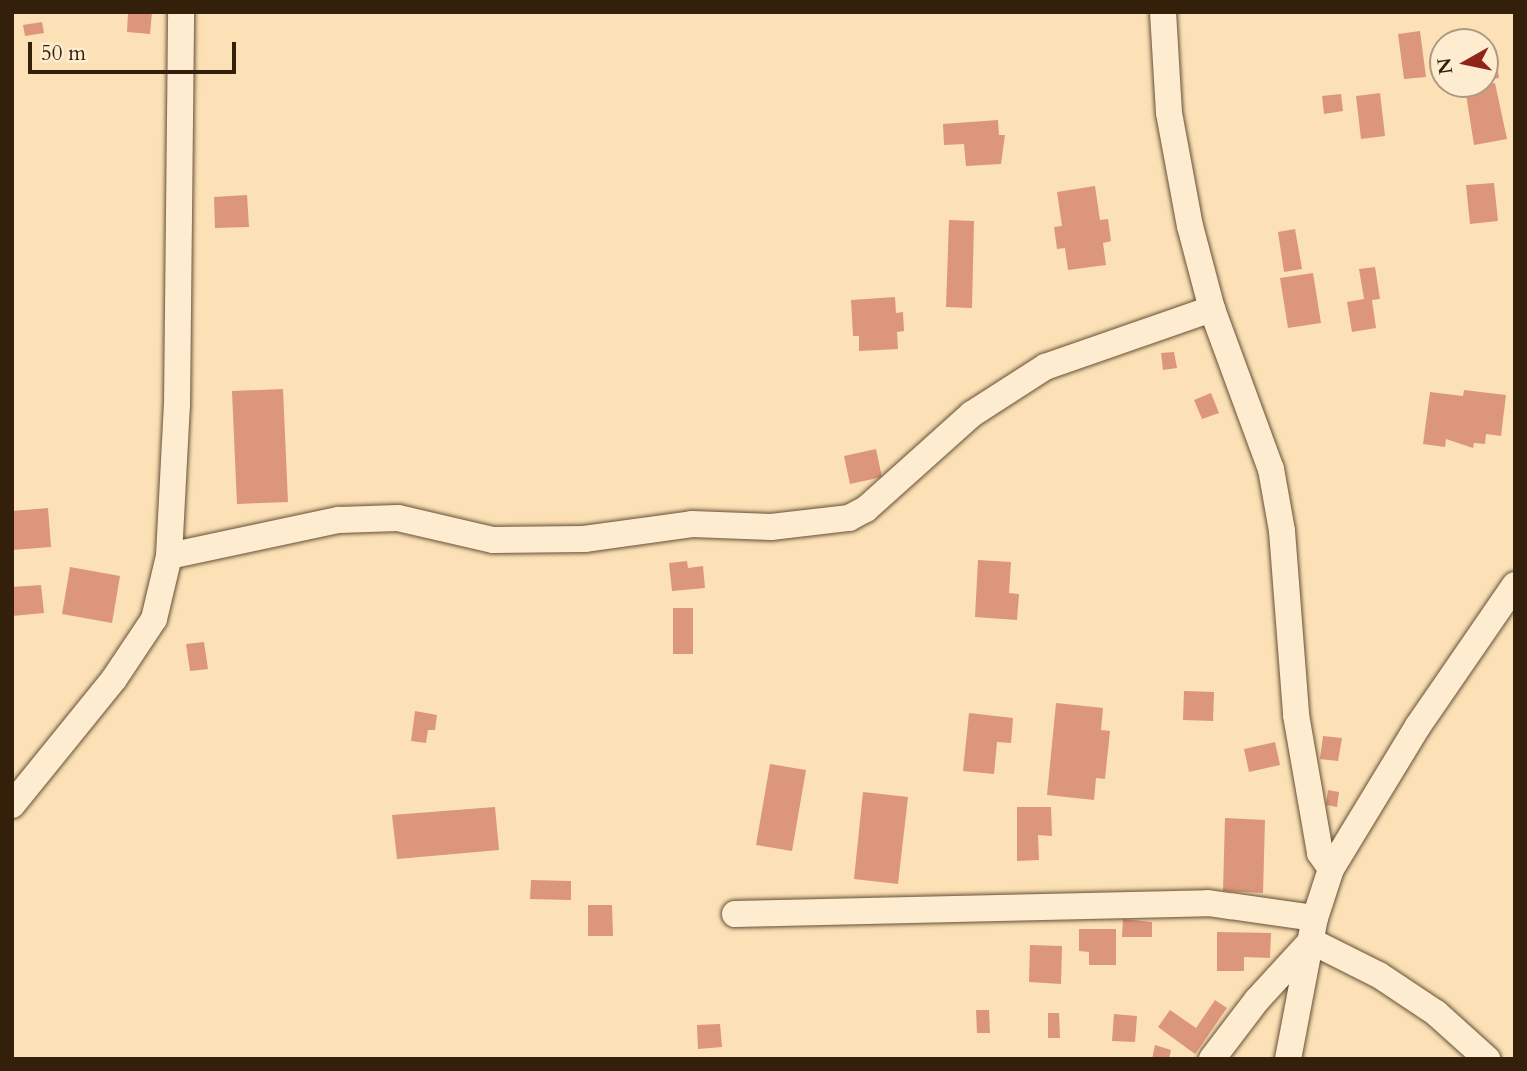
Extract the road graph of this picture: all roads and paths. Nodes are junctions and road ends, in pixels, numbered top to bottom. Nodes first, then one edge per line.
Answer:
1 (180, 12) edge
2 (1163, 12) edge
3 (1212, 309) junction
4 (169, 556) junction
5 (1515, 585) edge
6 (12, 805) edge
7 (1331, 869) junction
8 (735, 914) dead end
9 (1313, 930) junction
10 (1212, 1059) edge
11 (1287, 1059) edge
12 (1487, 1059) edge

1 - 4 street
2 - 3 street
3 - 4 street
3 - 7 street
4 - 6 street
5 - 7 street
7 - 9 street
8 - 9 street
9 - 10 street
9 - 11 street
9 - 12 street

